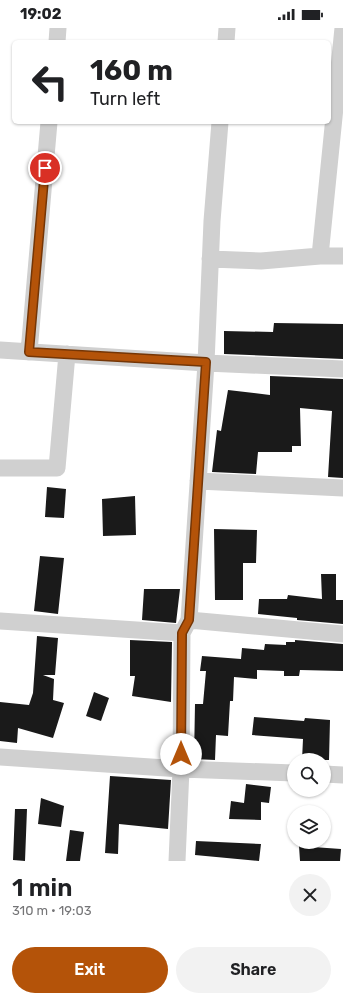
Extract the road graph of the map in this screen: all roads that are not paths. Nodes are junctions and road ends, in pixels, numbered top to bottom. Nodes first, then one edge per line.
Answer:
1 (58, 28) edge
2 (227, 28) edge
3 (343, 28) edge
4 (57, 40) edge
5 (226, 40) edge
6 (49, 124) edge
7 (220, 124) edge
8 (320, 256) junction
9 (343, 256) edge
10 (210, 259) junction
11 (0, 350) edge
12 (29, 352) junction
13 (67, 354) junction
14 (206, 362) junction
15 (343, 369) edge
16 (0, 468) edge
17 (198, 481) junction
18 (343, 488) edge
19 (0, 621) edge
20 (186, 627) junction
21 (343, 634) edge
22 (0, 757) edge
23 (181, 769) junction
24 (287, 773) edge
25 (331, 774) edge
26 (343, 775) edge
27 (177, 861) edge

1 - 4 street
2 - 5 street
3 - 8 street
6 - 12 street
7 - 10 street
8 - 9 street
8 - 10 street
10 - 14 street
11 - 12 street
12 - 13 street
13 - 14 street
13 - 16 street
14 - 15 street
14 - 17 street
17 - 18 street
17 - 20 street
19 - 20 street
20 - 21 street
20 - 23 street
22 - 23 street
23 - 24 street
23 - 27 street
25 - 26 street

